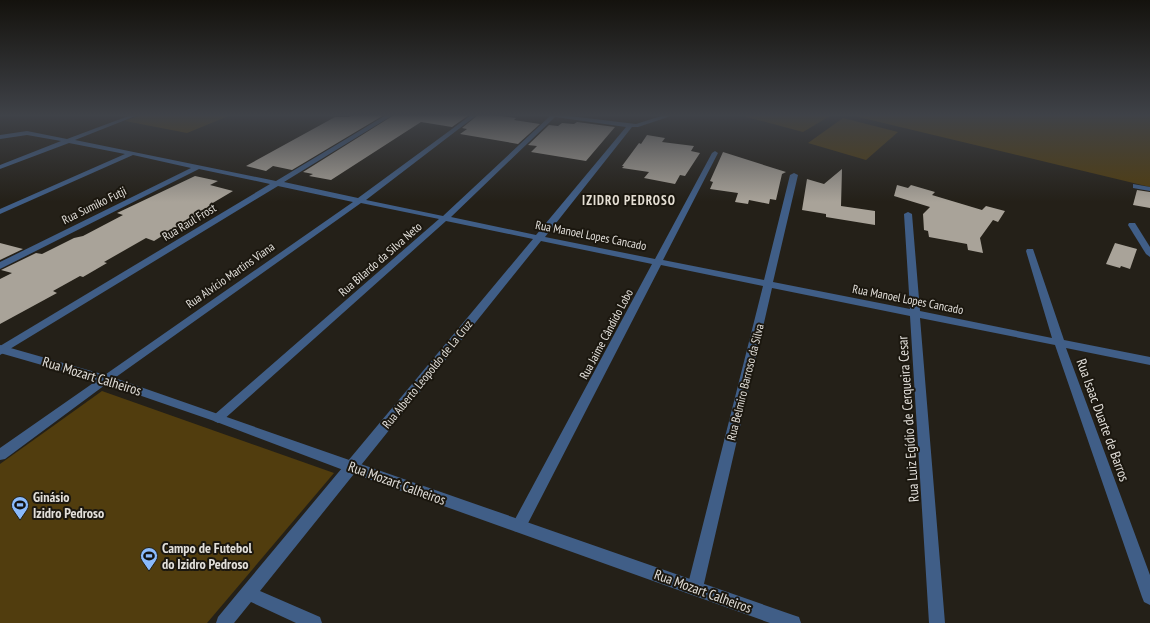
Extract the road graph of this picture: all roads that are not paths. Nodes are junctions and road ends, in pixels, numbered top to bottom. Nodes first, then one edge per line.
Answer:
1 (59, 144) edge
2 (84, 144) edge
3 (342, 144) edge
4 (435, 144) edge
5 (523, 144) edge
6 (615, 144) edge
7 (132, 153) junction
8 (715, 153) dead end
9 (0, 167) edge
10 (198, 167) junction
11 (794, 175) dead end
12 (275, 184) junction
13 (1136, 186) dead end
14 (1150, 189) edge
15 (359, 201) junction
16 (0, 212) edge
17 (908, 214) dead end
18 (445, 218) junction
19 (1132, 225) dead end
20 (539, 238) junction
21 (1030, 251) dead end
22 (1150, 254) edge
23 (659, 261) junction
24 (0, 266) edge
25 (769, 283) junction
26 (915, 313) junction
27 (1059, 342) junction
28 (1, 349) edge
29 (1150, 361) edge
30 (105, 379) junction
31 (218, 418) junction
32 (0, 455) edge
33 (351, 467) junction
34 (519, 526) junction
35 (695, 588) junction
36 (248, 593) junction
37 (1150, 598) edge
38 (224, 623) edge
39 (314, 623) edge
40 (793, 623) edge
41 (937, 623) edge

1 - 9 street
2 - 7 street, Rua Manoel Lopes Cancado
3 - 12 street, Rua Raul Frost
4 - 15 street, Rua Alvício Martins Viana
5 - 18 street, Rua Bilardo da Silva Neto
6 - 20 street, Rua Alberto Leopoldo de La Cruz
7 - 10 street, Rua Manoel Lopes Cancado
7 - 16 street
8 - 23 street, Rua Jaime Cândido Lobo
10 - 12 street, Rua Manoel Lopes Cancado
10 - 24 street, Rua Sumiko Futji
11 - 25 street, Rua Belmiro Barroso da Silva
12 - 15 street, Rua Manoel Lopes Cancado
12 - 28 street, Rua Raul Frost
13 - 14 street
15 - 18 street, Rua Manoel Lopes Cancado
15 - 30 street, Rua Alvício Martins Viana
17 - 26 street, Rua Luiz Egídio de Cerqueira Cesar
18 - 20 street, Rua Manoel Lopes Cancado
18 - 31 street, Rua Bilardo da Silva Neto
19 - 22 street
20 - 23 street, Rua Manoel Lopes Cancado
20 - 33 street, Rua Alberto Leopoldo de La Cruz
21 - 27 street, Rua Isaac Duarte de Barros
23 - 25 street, Rua Manoel Lopes Cancado
23 - 34 street, Rua Jaime Cândido Lobo
25 - 26 street, Rua Manoel Lopes Cancado
25 - 35 street, Rua Belmiro Barroso da Silva
26 - 27 street, Rua Manoel Lopes Cancado
26 - 41 street, Rua Luiz Egídio de Cerqueira Cesar
27 - 29 street, Rua Manoel Lopes Cancado
27 - 37 street, Rua Isaac Duarte de Barros
28 - 30 street, Rua Mozart Calheiros
30 - 31 street, Rua Mozart Calheiros
30 - 32 street, Rua Alvício Martins Viana
31 - 33 street, Rua Mozart Calheiros
33 - 34 street, Rua Mozart Calheiros
33 - 36 street, Rua Alberto Leopoldo de La Cruz
34 - 35 street, Rua Mozart Calheiros
35 - 40 street, Rua Mozart Calheiros
36 - 38 street, Rua Alberto Leopoldo de La Cruz
36 - 39 street

